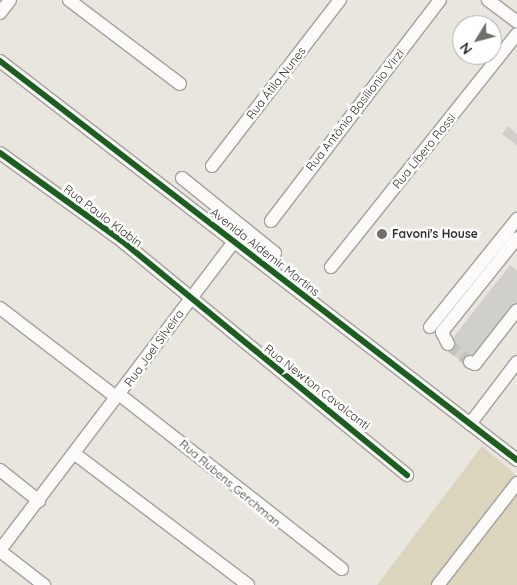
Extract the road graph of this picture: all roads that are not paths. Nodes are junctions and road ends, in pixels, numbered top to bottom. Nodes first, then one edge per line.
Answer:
1 (10, 0) edge
2 (69, 0) edge
3 (340, 0) edge
4 (440, 0) edge
5 (488, 0) edge
6 (0, 13) edge
7 (517, 22) edge
8 (517, 34) edge
9 (0, 61) edge
10 (180, 84) dead end
11 (0, 153) edge
12 (212, 166) dead end
13 (182, 178) dead end
14 (517, 219) edge
15 (271, 220) dead end
16 (517, 238) edge
17 (234, 242) junction
18 (266, 266) junction
19 (331, 267) dead end
20 (188, 300) junction
21 (0, 308) edge
22 (517, 310) edge
23 (430, 327) dead end
24 (448, 344) dead end
25 (470, 362) dead end
26 (517, 362) edge
27 (118, 396) junction
28 (470, 424) junction
29 (75, 454) junction
30 (517, 460) edge
31 (0, 470) edge
32 (408, 474) dead end
33 (517, 483) edge
34 (38, 501) junction
35 (0, 551) edge
36 (342, 569) dead end
37 (44, 585) edge
38 (248, 585) edge
39 (438, 585) edge

1 - 6 street
2 - 10 street
3 - 12 street, Rua Átila Nunes
4 - 15 street, Rua Antônio Basílionio Virzi
5 - 7 street
8 - 19 street, Rua Líbero Rossi
9 - 17 street, Avenida Aldemir Martins
11 - 20 street, Rua Paulo Klabin
13 - 18 street
14 - 23 street
16 - 24 street
17 - 18 street, Avenida Aldemir Martins
17 - 20 street, Rua Joel Silveira
18 - 28 street, Avenida Aldemir Martins
20 - 27 street, Rua Joel Silveira
20 - 32 street, Rua Newton Cavalcanti
21 - 27 street, Rua Rubens Gerchman
22 - 25 street
26 - 28 street
27 - 29 street, Rua Joel Silveira
27 - 36 street, Rua Rubens Gerchman
28 - 30 street, Avenida Aldemir Martins
29 - 34 street, Rua Joel Silveira
29 - 38 street
31 - 34 street
33 - 39 street
34 - 35 street, Rua Joel Silveira
35 - 37 street

